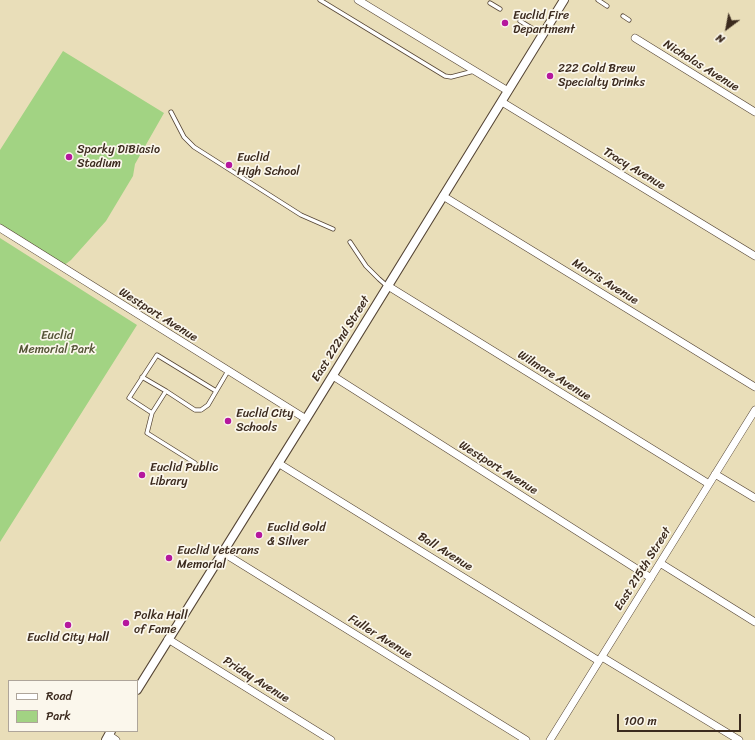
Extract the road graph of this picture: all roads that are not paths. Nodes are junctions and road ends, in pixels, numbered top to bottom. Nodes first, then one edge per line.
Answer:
1 (320, 0) edge
2 (358, 0) edge
3 (564, 0) edge
4 (598, 0) edge
5 (490, 3) dead end
6 (607, 6) dead end
7 (500, 9) dead end
8 (624, 16) dead end
9 (629, 20) dead end
10 (520, 22) dead end
11 (542, 35) junction
12 (635, 38) dead end
13 (474, 71) junction
14 (508, 92) junction
15 (502, 102) junction
16 (171, 112) dead end
17 (755, 112) edge
18 (444, 196) junction
19 (0, 228) edge
20 (333, 229) dead end
21 (350, 242) dead end
22 (755, 256) edge
23 (388, 286) junction
24 (228, 371) junction
25 (333, 376) junction
26 (142, 377) junction
27 (755, 387) edge
28 (166, 391) junction
29 (216, 391) junction
30 (755, 410) edge
31 (152, 413) junction
32 (306, 419) junction
33 (195, 463) dead end
34 (278, 463) junction
35 (715, 474) junction
36 (709, 484) junction
37 (755, 498) edge
38 (222, 552) junction
39 (660, 563) junction
40 (651, 578) junction
41 (755, 622) edge
42 (168, 639) junction
43 (601, 659) junction
44 (138, 688) edge
45 (109, 735) edge
46 (116, 740) edge
47 (331, 740) edge
48 (526, 740) edge
49 (550, 740) edge
50 (739, 740) edge

1 - 13 lane
2 - 13 street
3 - 11 street, East 222nd Street
4 - 6 lane
5 - 7 lane
8 - 9 lane
10 - 11 lane
11 - 14 street, East 222nd Street
12 - 17 street, Nicholas Avenue
13 - 14 street
14 - 15 street, East 222nd Street
15 - 18 street, East 222nd Street
15 - 22 street, Tracy Avenue
16 - 20 lane
18 - 23 street, East 222nd Street
18 - 27 street, Morris Avenue
19 - 24 street, Westport Avenue
21 - 23 lane
23 - 25 street, East 222nd Street
23 - 36 street, Wilmore Avenue
24 - 29 lane
24 - 32 street, Westport Avenue
25 - 32 street, East 222nd Street
25 - 40 street, Westport Avenue
26 - 28 lane
26 - 29 lane
26 - 31 lane
28 - 29 lane
28 - 31 lane
30 - 35 street, East 215th Street
31 - 33 lane
32 - 34 street, East 222nd Street
34 - 38 street, East 222nd Street
34 - 43 street, Ball Avenue
35 - 36 street, East 215th Street
35 - 37 street
36 - 39 street, East 215th Street
38 - 42 street, East 222nd Street
38 - 48 street, Fuller Avenue
39 - 40 street, East 215th Street
39 - 41 street
40 - 43 street, East 215th Street
42 - 44 street, East 222nd Street
42 - 47 street, Priday Avenue
43 - 49 street, East 215th Street
43 - 50 street, Ball Avenue
45 - 46 street

